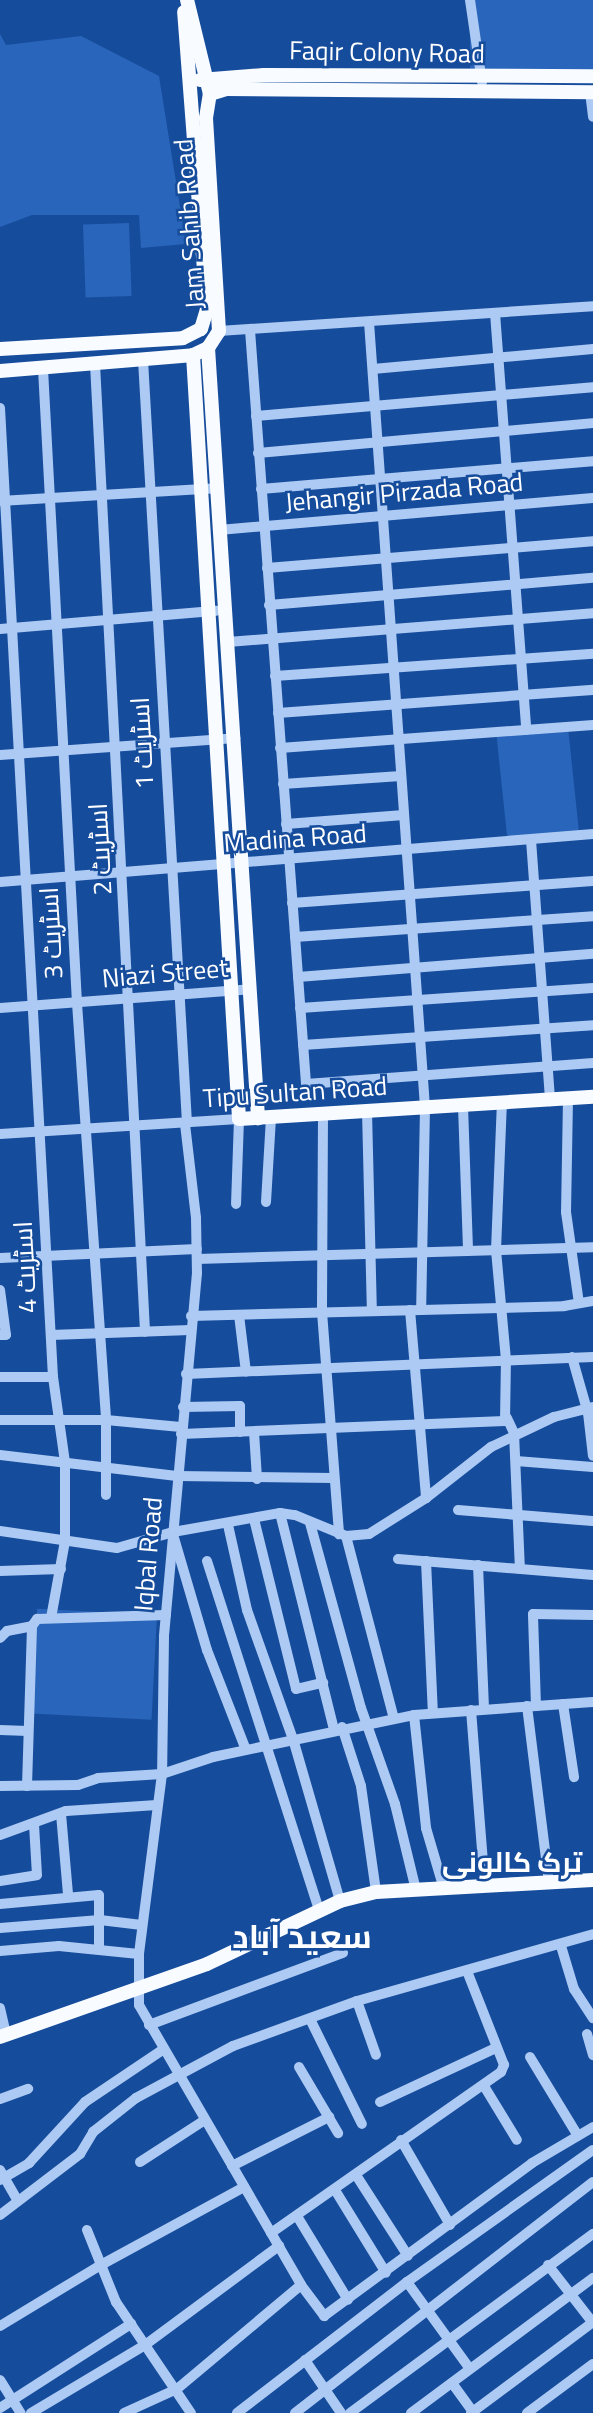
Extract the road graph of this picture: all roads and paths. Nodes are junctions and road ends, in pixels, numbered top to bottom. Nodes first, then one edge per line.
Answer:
1 (185, 0) edge
2 (470, 0) edge
3 (593, 76) edge
4 (207, 77) junction
5 (482, 85) junction
6 (592, 92) edge
7 (210, 94) junction
8 (189, 95) junction
9 (593, 117) edge
10 (593, 306) edge
11 (495, 313) junction
12 (369, 322) junction
13 (250, 330) junction
14 (219, 331) junction
15 (208, 348) junction
16 (0, 349) edge
17 (593, 349) edge
18 (193, 355) junction
19 (498, 358) junction
20 (143, 360) junction
21 (95, 364) junction
22 (43, 369) junction
23 (373, 369) junction
24 (0, 371) edge
25 (593, 387) edge
26 (501, 395) junction
27 (375, 405) junction
28 (0, 408) edge
29 (256, 416) junction
30 (593, 423) edge
31 (503, 431) junction
32 (378, 442) junction
33 (258, 453) junction
34 (593, 461) edge
35 (506, 468) junction
36 (380, 479) junction
37 (200, 488) junction
38 (216, 488) junction
39 (261, 489) junction
40 (150, 491) junction
41 (103, 494) junction
42 (50, 498) junction
43 (593, 498) edge
44 (3, 501) edge
45 (509, 505) junction
46 (383, 516) junction
47 (263, 527) junction
48 (219, 530) junction
49 (593, 541) edge
50 (512, 548) junction
51 (386, 558) junction
52 (267, 568) junction
53 (593, 578) edge
54 (515, 584) junction
55 (388, 595) junction
56 (269, 605) junction
57 (226, 610) junction
58 (208, 612) junction
59 (593, 613) edge
60 (157, 617) junction
61 (517, 619) junction
62 (110, 621) junction
63 (57, 625) junction
64 (0, 629) edge
65 (13, 629) junction
66 (391, 629) junction
67 (272, 638) junction
68 (228, 642) junction
69 (593, 654) edge
70 (520, 659) junction
71 (394, 668) junction
72 (275, 676) junction
73 (593, 690) edge
74 (523, 695) junction
75 (396, 704) junction
76 (278, 713) junction
77 (593, 725) edge
78 (526, 730) junction
79 (235, 738) junction
80 (216, 740) junction
81 (399, 740) junction
82 (164, 744) junction
83 (117, 747) junction
84 (280, 748) junction
85 (64, 751) junction
86 (20, 754) junction
87 (0, 755) edge
88 (401, 776) junction
89 (283, 784) junction
90 (404, 815) junction
91 (286, 824) junction
92 (593, 834) edge
93 (531, 840) junction
94 (407, 852) junction
95 (289, 861) junction
96 (242, 864) junction
97 (225, 866) junction
98 (172, 870) junction
99 (124, 873) junction
100 (71, 877) junction
101 (27, 880) junction
102 (593, 881) edge
103 (0, 882) edge
104 (534, 885) junction
105 (410, 894) junction
106 (292, 903) junction
107 (593, 916) edge
108 (537, 920) junction
109 (412, 929) junction
110 (295, 937) junction
111 (593, 954) edge
112 (539, 958) junction
113 (415, 968) junction
114 (298, 977) junction
115 (593, 988) edge
116 (250, 989) junction
117 (232, 990) junction
118 (542, 991) junction
119 (179, 995) junction
120 (131, 998) junction
121 (417, 1000) junction
122 (77, 1003) junction
123 (34, 1006) junction
124 (0, 1008) edge
125 (300, 1009) junction
126 (593, 1024) edge
127 (545, 1028) junction
128 (420, 1037) junction
129 (303, 1045) junction
130 (593, 1063) edge
131 (548, 1066) junction
132 (422, 1075) junction
133 (593, 1097) edge
134 (568, 1099) junction
135 (550, 1101) junction
136 (502, 1103) junction
137 (463, 1106) junction
138 (425, 1108) junction
139 (367, 1111) junction
140 (323, 1114) junction
141 (265, 1118) junction
142 (239, 1119) junction
143 (186, 1124) junction
144 (136, 1127) junction
145 (88, 1129) junction
146 (40, 1132) junction
147 (0, 1135) edge
148 (266, 1202) dead end
149 (236, 1204) dead end
150 (593, 1247) edge
151 (569, 1248) junction
152 (496, 1250) junction
153 (468, 1251) junction
154 (142, 1252) junction
155 (421, 1252) junction
156 (96, 1254) junction
157 (197, 1254) junction
158 (368, 1254) junction
159 (323, 1255) junction
160 (47, 1256) junction
161 (0, 1258) edge
162 (0, 1290) edge
163 (0, 1297) edge
164 (593, 1301) edge
165 (579, 1303) junction
166 (501, 1308) junction
167 (416, 1310) junction
168 (372, 1311) junction
169 (322, 1312) junction
170 (239, 1315) junction
171 (191, 1316) junction
172 (190, 1330) junction
173 (145, 1332) junction
174 (101, 1333) junction
175 (3, 1335) edge
176 (51, 1335) junction
177 (572, 1357) junction
178 (593, 1357) edge
179 (506, 1360) junction
180 (415, 1364) junction
181 (326, 1368) junction
182 (246, 1372) junction
183 (186, 1374) junction
184 (0, 1377) edge
185 (53, 1377) junction
186 (183, 1407) junction
187 (590, 1413) edge
188 (507, 1418) junction
189 (58, 1419) junction
190 (0, 1420) edge
191 (106, 1420) junction
192 (418, 1426) junction
193 (330, 1429) junction
194 (181, 1431) junction
195 (240, 1432) junction
196 (254, 1432) junction
197 (514, 1433) junction
198 (0, 1455) edge
199 (593, 1456) edge
200 (516, 1461) junction
201 (65, 1462) junction
202 (593, 1467) edge
203 (107, 1468) junction
204 (177, 1476) junction
205 (333, 1478) junction
206 (257, 1479) junction
207 (106, 1494) dead end
208 (426, 1498) junction
209 (458, 1510) dead end
210 (281, 1513) junction
211 (518, 1514) junction
212 (254, 1519) junction
213 (593, 1521) edge
214 (310, 1523) junction
215 (228, 1525) junction
216 (0, 1531) edge
217 (173, 1532) junction
218 (342, 1535) junction
219 (65, 1541) junction
220 (398, 1559) dead end
221 (207, 1561) dead end
222 (426, 1561) junction
223 (478, 1565) junction
224 (61, 1569) junction
225 (520, 1569) junction
226 (0, 1571) edge
227 (593, 1575) edge
228 (166, 1615) junction
229 (593, 1615) edge
230 (51, 1618) junction
231 (32, 1626) junction
232 (0, 1638) edge
233 (323, 1683) junction
234 (593, 1702) edge
235 (563, 1704) junction
236 (531, 1706) junction
237 (484, 1709) junction
238 (471, 1710) junction
239 (433, 1713) junction
240 (414, 1715) junction
241 (394, 1719) junction
242 (369, 1724) junction
243 (338, 1728) junction
244 (0, 1730) edge
245 (28, 1731) junction
246 (293, 1739) junction
247 (268, 1747) junction
248 (246, 1751) junction
249 (162, 1774) junction
250 (574, 1777) dead end
251 (0, 1786) edge
252 (27, 1786) junction
253 (157, 1805) junction
254 (61, 1814) junction
255 (34, 1824) junction
256 (0, 1835) edge
257 (593, 1880) edge
258 (0, 1881) edge
259 (549, 1883) junction
260 (485, 1886) junction
261 (444, 1889) junction
262 (416, 1890) junction
263 (376, 1892) junction
264 (68, 1894) junction
265 (340, 1901) junction
266 (0, 1904) edge
267 (319, 1909) junction
268 (100, 1920) junction
269 (142, 1925) junction
270 (0, 1928) edge
271 (593, 1934) edge
272 (561, 1946) junction
273 (99, 1947) junction
274 (0, 1951) edge
275 (343, 1953) dead end
276 (138, 1954) junction
277 (467, 1971) junction
278 (138, 1989) junction
279 (357, 2001) junction
280 (0, 2008) edge
281 (593, 2018) edge
282 (310, 2019) junction
283 (149, 2025) junction
284 (587, 2034) dead end
285 (3, 2036) edge
286 (496, 2048) junction
287 (164, 2049) junction
288 (376, 2054) dead end
289 (593, 2055) edge
290 (530, 2057) dead end
291 (299, 2067) dead end
292 (178, 2073) junction
293 (484, 2086) junction
294 (28, 2089) dead end
295 (0, 2099) edge
296 (380, 2102) dead end
297 (329, 2117) junction
298 (205, 2120) junction
299 (362, 2124) dead end
300 (593, 2127) edge
301 (338, 2133) dead end
302 (578, 2136) junction
303 (401, 2140) junction
304 (517, 2140) dead end
305 (593, 2150) edge
306 (140, 2162) dead end
307 (232, 2166) junction
308 (356, 2175) junction
309 (1, 2176) edge
310 (593, 2182) edge
311 (244, 2187) junction
312 (335, 2190) junction
313 (17, 2200) junction
314 (0, 2215) edge
315 (297, 2216) junction
316 (450, 2224) junction
317 (87, 2230) dead end
318 (271, 2233) junction
319 (593, 2234) edge
320 (279, 2246) junction
321 (408, 2256) junction
322 (548, 2265) junction
323 (99, 2266) junction
324 (386, 2273) junction
325 (593, 2278) edge
326 (407, 2282) junction
327 (301, 2285) junction
328 (571, 2294) junction
329 (348, 2300) junction
330 (428, 2311) junction
331 (593, 2323) edge
332 (131, 2324) junction
333 (0, 2326) edge
334 (448, 2340) junction
335 (145, 2345) junction
336 (305, 2360) junction
337 (593, 2364) edge
338 (470, 2369) junction
339 (0, 2380) edge
340 (452, 2383) junction
341 (177, 2389) junction
342 (327, 2390) junction
343 (13, 2399) junction
344 (0, 2408) edge
345 (21, 2413) edge
346 (30, 2413) edge
347 (124, 2413) edge
348 (191, 2413) edge
349 (237, 2413) edge
350 (295, 2413) edge
351 (341, 2413) edge
352 (350, 2413) edge
353 (411, 2413) edge
354 (473, 2413) edge
355 (527, 2413) edge

1 - 4 main road, Jam Sahib Road
1 - 8 main road, Jam Sahib Road
2 - 5 street
3 - 5 main road, Faqir Colony Road
4 - 5 main road, Faqir Colony Road
4 - 7 main road, Jam Sahib Road
4 - 8 main road
5 - 6 main road, Faqir Colony Road
5 - 7 main road, Faqir Colony Road
6 - 9 street
7 - 14 main road, Jam Sahib Road
8 - 16 main road, Jam Sahib Road
10 - 11 street
11 - 12 street
11 - 19 street
12 - 13 street
12 - 23 street
13 - 14 street
13 - 29 street
14 - 15 main road, Jam Sahib Road
15 - 18 main road
15 - 38 main road
17 - 19 street
18 - 20 main road
18 - 37 main road
19 - 23 street
19 - 26 street
20 - 21 main road
20 - 40 street, اسٹریٹ 1
21 - 22 main road
21 - 41 street, اسٹریٹ 2
22 - 24 main road
22 - 42 street, اسٹریٹ 3
23 - 27 street
25 - 26 street
26 - 27 street
26 - 31 street
27 - 29 street
27 - 32 street
28 - 44 street, اسٹریٹ 4
29 - 33 street
30 - 31 street
31 - 32 street
31 - 35 street
32 - 33 street
32 - 36 street
33 - 39 street
34 - 35 street
35 - 36 street
35 - 45 street
36 - 39 street
36 - 46 street
37 - 38 street
37 - 40 street
37 - 58 main road
38 - 48 main road
39 - 47 street
40 - 41 street
40 - 60 street, اسٹریٹ 1
41 - 42 street
41 - 62 street, اسٹریٹ 2
42 - 44 street
42 - 63 street, اسٹریٹ 3
43 - 45 street, Jehangir Pirzada Road
44 - 65 street, اسٹریٹ 4
45 - 46 street, Jehangir Pirzada Road
45 - 50 street
46 - 47 street, Jehangir Pirzada Road
46 - 51 street
47 - 48 street, Jehangir Pirzada Road
47 - 52 street
48 - 57 main road
49 - 50 street
50 - 51 street
50 - 54 street
51 - 52 street
51 - 55 street
52 - 56 street
53 - 54 street
54 - 55 street
54 - 61 street
55 - 56 street
55 - 66 street
56 - 67 street
57 - 58 street
57 - 68 main road
58 - 60 street
58 - 80 main road
59 - 61 street
60 - 62 street
60 - 82 street, اسٹریٹ 1
61 - 66 street
61 - 70 street
62 - 63 street
62 - 83 street, اسٹریٹ 2
63 - 65 street
63 - 85 street, اسٹریٹ 3
64 - 65 street
65 - 86 street, اسٹریٹ 4
66 - 67 street
66 - 71 street
67 - 68 street
67 - 72 street
68 - 79 main road
69 - 70 street
70 - 71 street
70 - 74 street
71 - 72 street
71 - 75 street
72 - 76 street
73 - 74 street
74 - 75 street
74 - 78 street
75 - 76 street
75 - 81 street
76 - 84 street
77 - 78 street
78 - 81 street
79 - 80 street
79 - 96 main road
80 - 82 street
80 - 97 main road
81 - 84 street
81 - 88 street
82 - 83 street
82 - 98 street, اسٹریٹ 1
83 - 85 street
83 - 99 street, اسٹریٹ 2
84 - 89 street
85 - 86 street
85 - 100 street, اسٹریٹ 3
86 - 87 street
86 - 101 street, اسٹریٹ 4
88 - 89 street
88 - 90 street
89 - 91 street
90 - 91 street
90 - 94 street
91 - 95 street
92 - 93 street, Madina Road
93 - 94 street, Madina Road
93 - 104 street
94 - 95 street, Madina Road
94 - 105 street
95 - 96 street, Madina Road
95 - 106 street
96 - 97 street, Madina Road
96 - 116 main road
97 - 98 street, Madina Road
97 - 117 main road
98 - 99 street, Madina Road
98 - 119 street, اسٹریٹ 1
99 - 100 street, Madina Road
99 - 120 street, اسٹریٹ 2
100 - 101 street, Madina Road
100 - 122 street, اسٹریٹ 3
101 - 103 street, Madina Road
101 - 123 street, اسٹریٹ 4
102 - 104 street
104 - 105 street
104 - 108 street
105 - 106 street
105 - 109 street
106 - 110 street
107 - 108 street
108 - 109 street
108 - 112 street
109 - 110 street
109 - 113 street
110 - 114 street
111 - 112 street
112 - 113 street
112 - 118 street
113 - 114 street
113 - 121 street
114 - 125 street
115 - 118 street
116 - 117 street, Niazi Street
116 - 141 main road
117 - 119 street, Niazi Street
117 - 142 main road
118 - 121 street
118 - 127 street
119 - 120 street, Niazi Street
119 - 143 street, اسٹریٹ 1
120 - 122 street, Niazi Street
120 - 144 street, اسٹریٹ 2
121 - 125 street
121 - 128 street
122 - 123 street, Niazi Street
122 - 145 street, اسٹریٹ 3
123 - 124 street, Niazi Street
123 - 146 street, اسٹریٹ 4
125 - 129 street
126 - 127 street
127 - 128 street
127 - 131 street
128 - 129 street
128 - 132 street
129 - 132 street
130 - 131 street
131 - 132 street
131 - 135 street
132 - 138 street
133 - 134 main road, Tipu Sultan Road
134 - 135 main road, Tipu Sultan Road
134 - 151 street
135 - 136 main road, Tipu Sultan Road
136 - 137 main road, Tipu Sultan Road
136 - 152 street
137 - 138 main road, Tipu Sultan Road
137 - 153 street
138 - 139 main road, Tipu Sultan Road
138 - 155 street
139 - 140 main road, Tipu Sultan Road
139 - 158 street
140 - 141 main road, Tipu Sultan Road
140 - 159 street
141 - 142 main road, Tipu Sultan Road
141 - 148 street
142 - 143 street, Tipu Sultan Road
142 - 149 street
143 - 144 street, Tipu Sultan Road
143 - 157 street, Iqbal Road
144 - 145 street, Tipu Sultan Road
144 - 154 street, اسٹریٹ 2
145 - 146 street, Tipu Sultan Road
145 - 156 street, اسٹریٹ 3
146 - 147 street, Tipu Sultan Road
146 - 160 street, اسٹریٹ 4
150 - 151 street
151 - 152 street
151 - 165 street
152 - 153 street
152 - 166 street
153 - 155 street
154 - 156 street
154 - 157 street
154 - 173 street, اسٹریٹ 2
155 - 158 street
155 - 167 street
156 - 160 street
156 - 174 street, اسٹریٹ 3
157 - 159 street
157 - 171 street, Iqbal Road
158 - 159 street
158 - 168 street
159 - 169 street
160 - 161 street
160 - 176 street, اسٹریٹ 4
162 - 163 street
163 - 175 street
164 - 165 street
165 - 166 street
166 - 167 street
166 - 179 street
167 - 168 street
167 - 180 street
168 - 169 street
169 - 170 street
169 - 181 street
170 - 171 street
170 - 182 street
171 - 172 street, Iqbal Road
172 - 173 street
172 - 183 street, Iqbal Road
173 - 174 street
174 - 176 street
174 - 191 street, اسٹریٹ 3
176 - 185 street, اسٹریٹ 4
177 - 178 street
177 - 179 street
177 - 187 street
179 - 180 street
179 - 188 street
180 - 181 street
180 - 192 street
181 - 182 street
181 - 193 street
182 - 183 street
183 - 186 street, Iqbal Road
184 - 185 street
185 - 189 street, اسٹریٹ 4
186 - 194 street, Iqbal Road
186 - 195 street
187 - 197 street
187 - 199 street
188 - 192 street
188 - 197 street
189 - 190 street
189 - 191 street
189 - 201 street, اسٹریٹ 4
191 - 194 street
191 - 203 street, اسٹریٹ 3
192 - 193 street
192 - 208 street
193 - 196 street
193 - 205 street
194 - 195 street
194 - 204 street, Iqbal Road
195 - 196 street
196 - 206 street
197 - 200 street
197 - 208 street
198 - 201 street
200 - 202 street
200 - 211 street
201 - 203 street
201 - 219 street, اسٹریٹ 4
203 - 204 street
203 - 207 street, اسٹریٹ 3
204 - 206 street
204 - 217 street, Iqbal Road
205 - 206 street
205 - 218 street
208 - 218 street
209 - 211 street
210 - 212 street
210 - 214 street
210 - 233 street
211 - 213 street
211 - 225 street
212 - 215 street
212 - 233 street
214 - 218 street
214 - 242 street
215 - 217 street
215 - 246 street
216 - 219 street
217 - 219 street
217 - 228 street, Iqbal Road
217 - 248 street
218 - 241 street
219 - 224 street, اسٹریٹ 4
220 - 222 street
221 - 247 street
222 - 223 street
222 - 239 street
223 - 225 street
223 - 237 street
224 - 226 street
224 - 230 street, اسٹریٹ 4
225 - 227 street
228 - 230 street
228 - 249 street, Iqbal Road
229 - 236 street
230 - 231 street
231 - 232 street
231 - 245 street
233 - 243 street
234 - 235 street
235 - 236 street
235 - 250 street
236 - 237 street
236 - 259 street
237 - 238 street
238 - 239 street
238 - 260 street
239 - 240 street
240 - 241 street
240 - 261 street
241 - 242 street
242 - 243 street
242 - 262 street
243 - 246 street
243 - 263 street
244 - 245 street
245 - 252 street
246 - 247 street
246 - 265 street
247 - 248 street
247 - 267 street
248 - 249 street
249 - 252 street
249 - 253 street, Iqbal Road
251 - 252 street
253 - 254 street
253 - 269 street, Iqbal Road
254 - 255 street
254 - 264 street
255 - 256 street
255 - 258 street
257 - 259 main road
259 - 260 main road
260 - 261 main road
261 - 262 main road
262 - 263 main road
263 - 265 main road
264 - 266 street
264 - 268 street
265 - 267 main road
267 - 278 main road
268 - 269 street
268 - 270 street
268 - 273 street
269 - 276 street, Iqbal Road
271 - 272 street
272 - 277 street
272 - 281 street
273 - 274 street
273 - 276 street
275 - 283 street
276 - 278 street, Iqbal Road
277 - 279 street
277 - 286 street
278 - 283 street, Iqbal Road
278 - 285 main road
279 - 282 street
279 - 288 street
280 - 285 street
282 - 292 street
282 - 299 street
283 - 287 street, Iqbal Road
284 - 289 street
286 - 293 street
286 - 296 street
287 - 292 street, Iqbal Road
287 - 309 street
290 - 302 street
291 - 297 street
292 - 298 street, Iqbal Road
292 - 313 street
293 - 303 street
293 - 304 street
294 - 295 street
297 - 301 street
297 - 307 street
298 - 306 street
298 - 307 street, Iqbal Road
300 - 302 street
302 - 316 street
303 - 308 street
303 - 316 street
305 - 326 street
307 - 311 street, Iqbal Road
308 - 312 street
308 - 321 street
309 - 313 street
310 - 330 street
311 - 318 street, Iqbal Road
311 - 323 street
312 - 315 street
312 - 324 street
313 - 314 street
315 - 318 street
315 - 329 street
316 - 321 street
317 - 323 street
318 - 320 street, Iqbal Road
319 - 322 street
320 - 327 street, Iqbal Road
320 - 335 street
321 - 324 street
322 - 328 street
322 - 334 street
323 - 332 street
323 - 333 street
324 - 329 street
325 - 328 street
326 - 330 street
326 - 336 street
327 - 329 street, Iqbal Road
327 - 341 street
328 - 331 street
328 - 338 street
330 - 334 street
330 - 342 street
331 - 354 street
332 - 335 street
332 - 343 street
334 - 338 street
334 - 352 street
335 - 341 street
335 - 346 street
336 - 342 street
336 - 349 street
337 - 355 street
338 - 340 street
339 - 343 street
340 - 353 street
340 - 354 street
341 - 347 street
341 - 348 street
342 - 350 street
342 - 351 street
343 - 344 street
343 - 345 street

